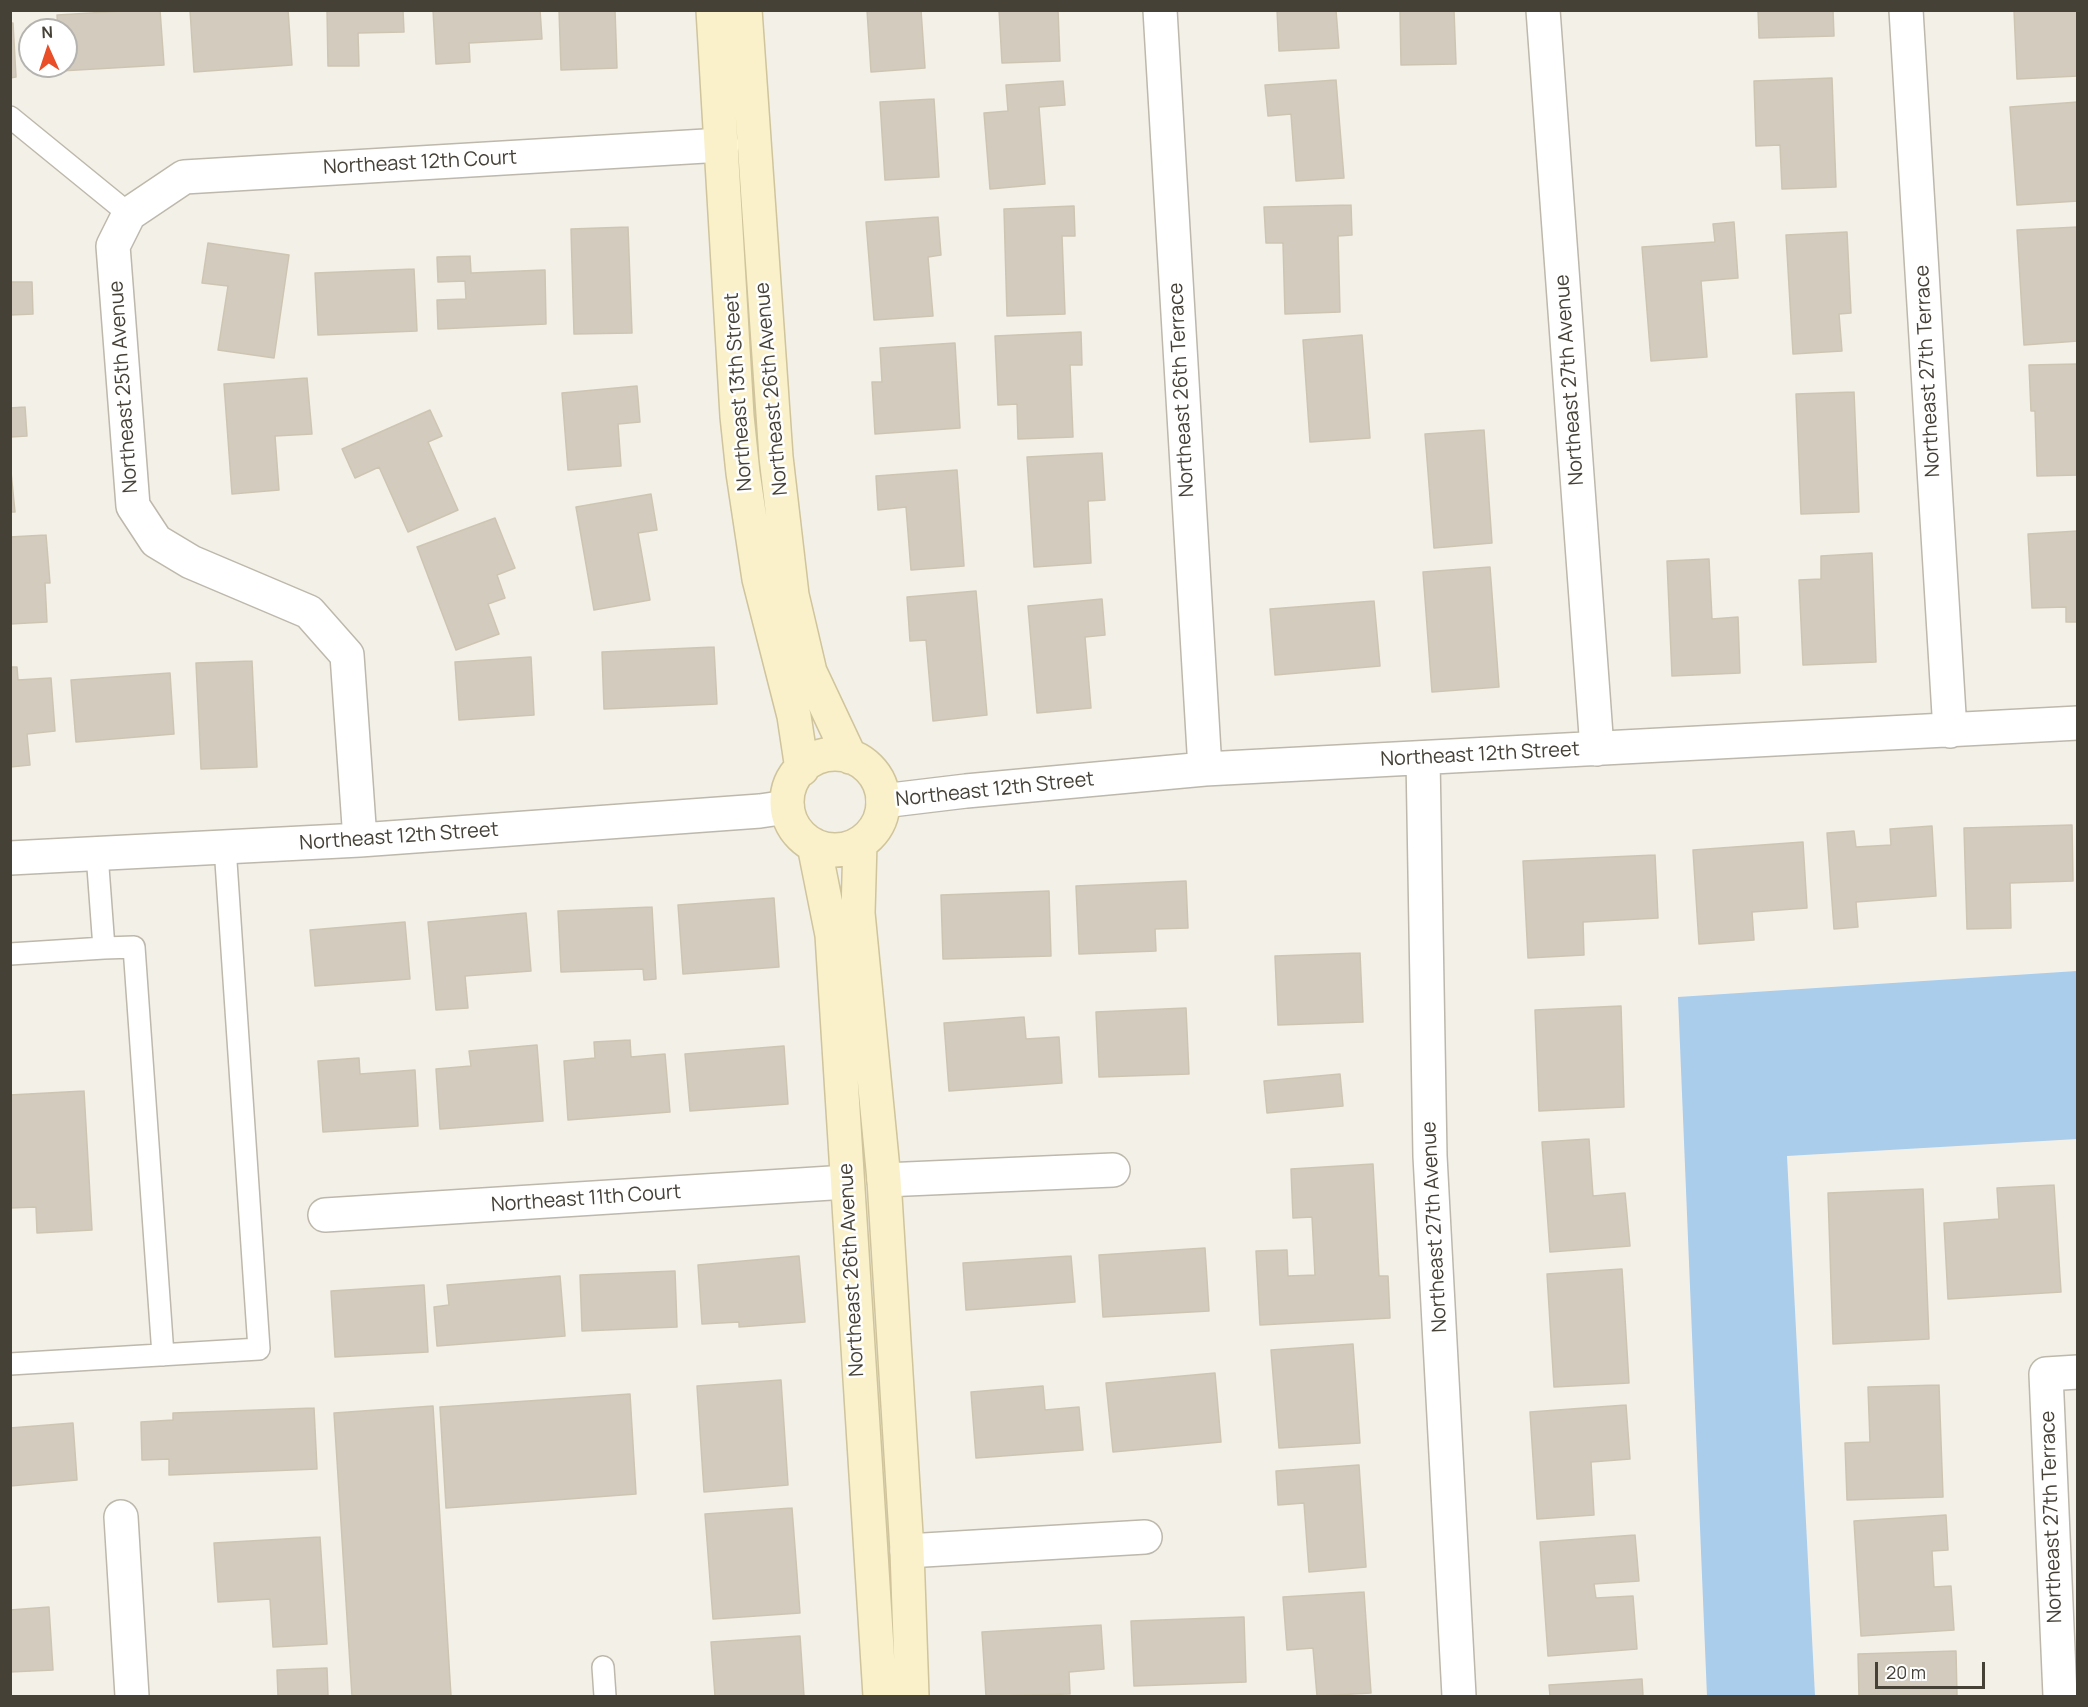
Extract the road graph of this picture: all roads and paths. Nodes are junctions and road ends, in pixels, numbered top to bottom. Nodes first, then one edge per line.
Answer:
1 (713, 10) edge
2 (745, 10) edge
3 (1160, 10) edge
4 (1543, 10) edge
5 (1906, 10) edge
6 (10, 117) edge
7 (722, 145) junction
8 (129, 214) junction
9 (2078, 723) edge
10 (1950, 731) junction
11 (1597, 749) junction
12 (850, 757) junction
13 (1423, 758) junction
14 (802, 769) junction
15 (1205, 769) junction
16 (883, 801) junction
17 (787, 807) junction
18 (360, 840) junction
19 (860, 843) junction
20 (814, 845) junction
21 (225, 847) junction
22 (97, 854) junction
23 (10, 858) edge
24 (104, 948) junction
25 (10, 954) edge
26 (1113, 1170) dead end
27 (884, 1180) junction
28 (848, 1182) junction
29 (325, 1215) dead end
30 (163, 1355) junction
31 (10, 1364) edge
32 (2062, 1373) edge
33 (120, 1517) dead end
34 (1145, 1537) dead end
35 (907, 1551) junction
36 (603, 1667) dead end
37 (132, 1696) edge
38 (605, 1696) edge
39 (880, 1696) edge
40 (912, 1696) edge
41 (1459, 1696) edge
42 (2060, 1696) edge

1 - 7 street, Northeast 13th Street
2 - 12 street, Northeast 26th Avenue
3 - 15 street, Northeast 26th Terrace
4 - 11 street, Northeast 27th Avenue
5 - 10 street, Northeast 27th Terrace
6 - 8 lane
7 - 8 street, Northeast 12th Court
7 - 14 street, Northeast 13th Street
8 - 18 street, Northeast 25th Avenue
9 - 10 street, Northeast 12th Street
10 - 11 street, Northeast 12th Street
11 - 13 street, Northeast 12th Street
12 - 14 street
12 - 16 street
13 - 15 street, Northeast 12th Street
13 - 41 street, Northeast 27th Avenue
14 - 17 street
15 - 16 street, Northeast 12th Street
16 - 19 street
17 - 18 street, Northeast 12th Street
17 - 20 street
18 - 21 street, Northeast 12th Street
19 - 20 street
19 - 27 street, Northeast 26th Avenue
20 - 28 street, Northeast 26th Avenue
21 - 22 street, Northeast 12th Street
21 - 30 lane
22 - 23 street, Northeast 12th Street
22 - 24 lane
24 - 25 lane
24 - 30 lane
26 - 27 street, Northeast 26th Avenue
27 - 35 street, Northeast 26th Avenue
28 - 29 street, Northeast 11th Court
28 - 39 street, Northeast 26th Avenue
30 - 31 lane
32 - 42 street, Northeast 27th Terrace
33 - 37 street
34 - 35 street
35 - 40 street, Northeast 26th Avenue
36 - 38 lane

